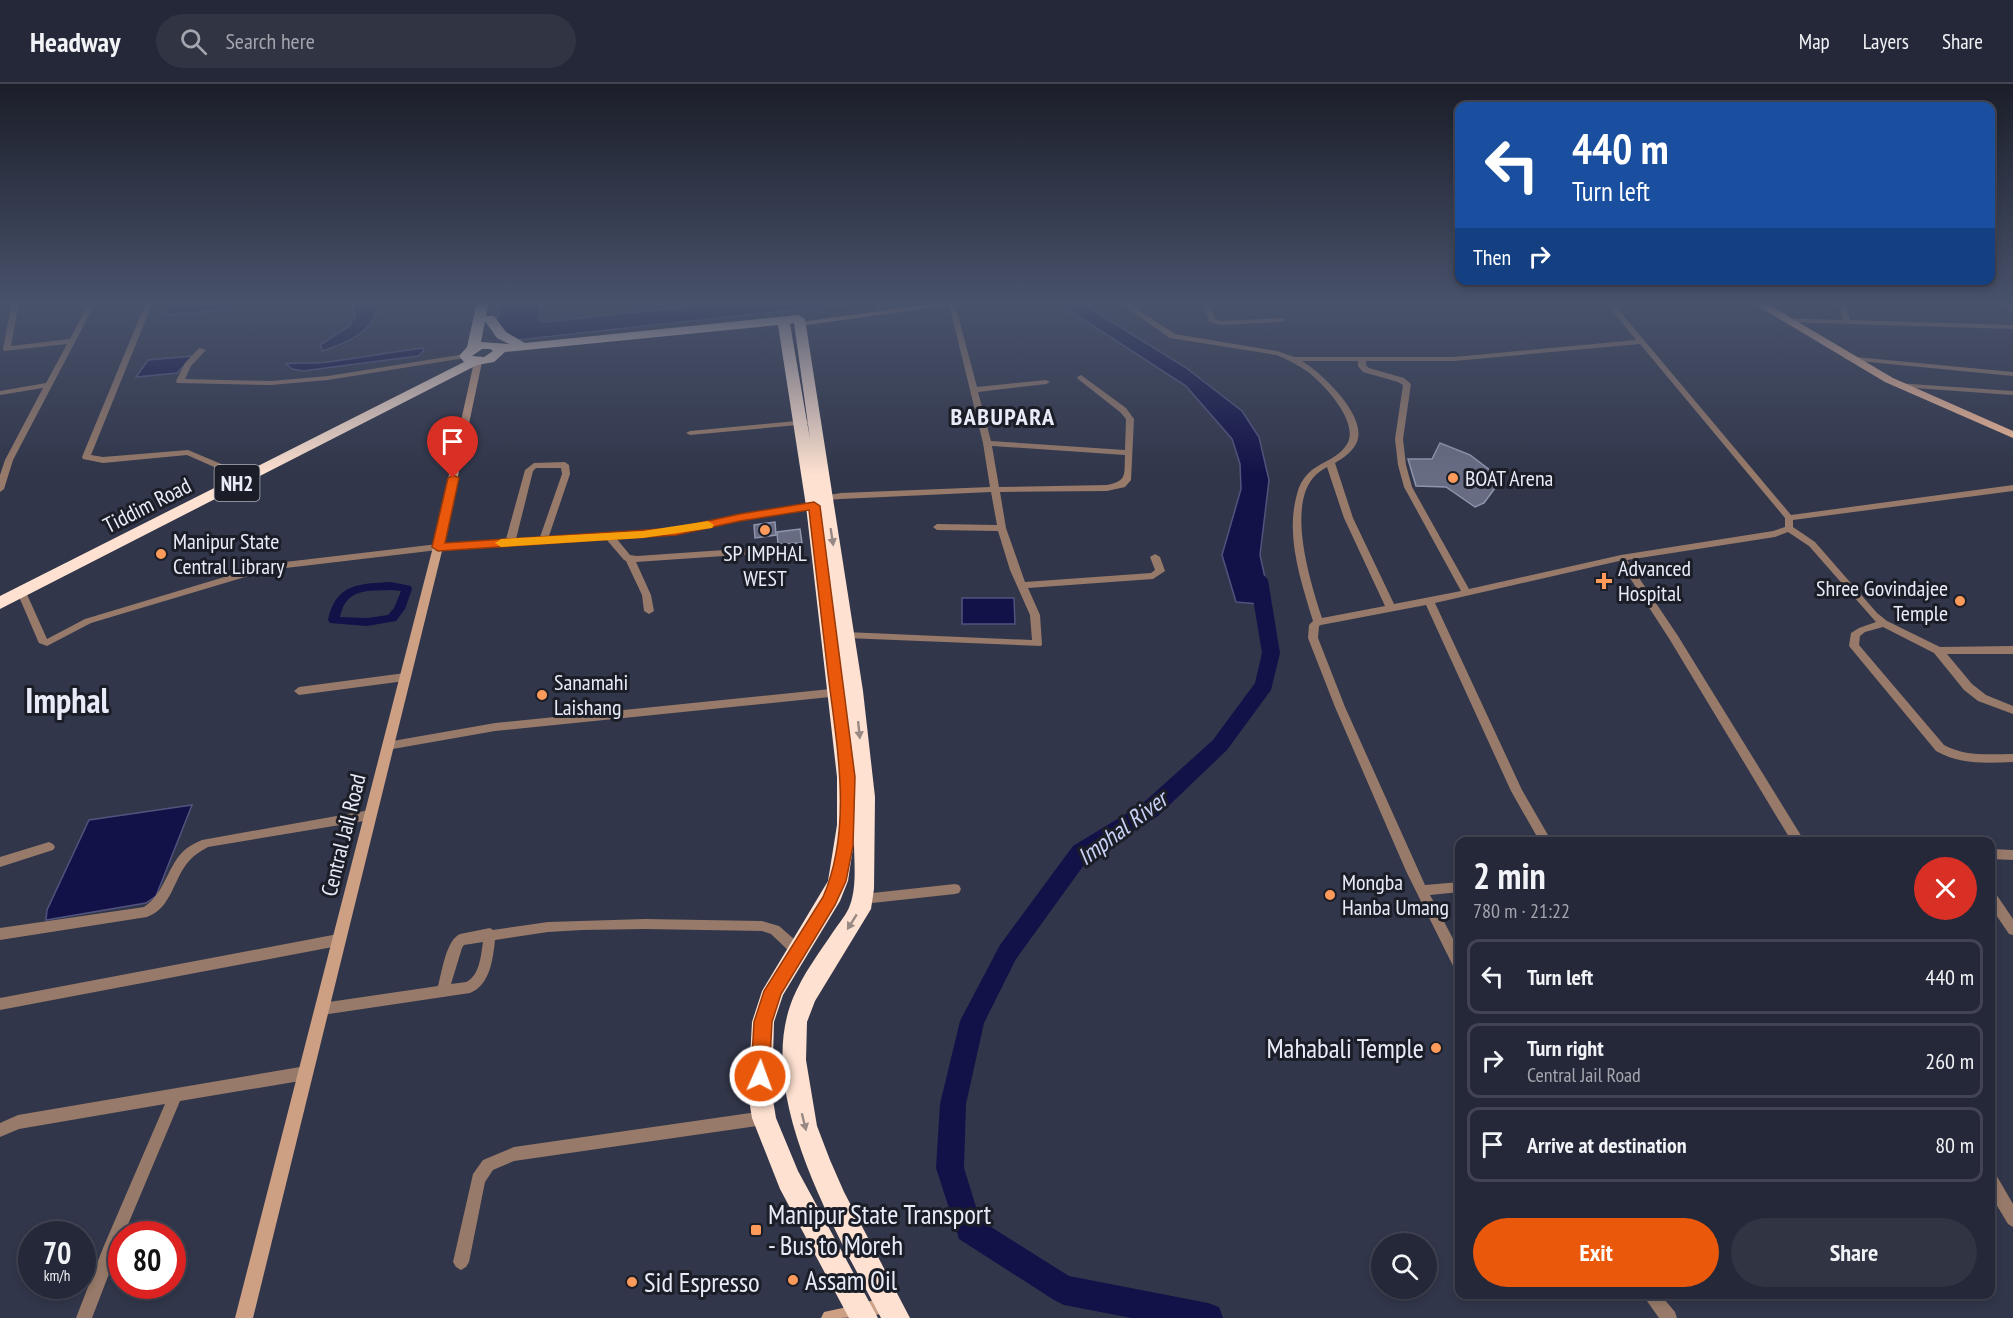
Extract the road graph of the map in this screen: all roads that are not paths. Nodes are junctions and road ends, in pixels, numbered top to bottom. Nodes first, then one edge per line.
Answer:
1 (63, 360) edge
2 (126, 360) edge
3 (193, 360) edge
4 (453, 360) edge
5 (466, 360) edge
6 (471, 360) edge
7 (798, 360) edge
8 (966, 360) edge
9 (1295, 360) edge
10 (1362, 360) edge
11 (1656, 360) edge
12 (1851, 360) edge
13 (1864, 360) edge
14 (2013, 374) edge
15 (1081, 377) dead end
16 (1046, 382) dead end
17 (50, 385) junction
18 (1900, 385) junction
19 (974, 390) junction
20 (0, 393) edge
21 (2013, 393) edge
22 (807, 422) junction
23 (690, 433) dead end
24 (2013, 435) edge
25 (987, 443) junction
26 (1129, 453) junction
27 (1330, 461) junction
28 (250, 473) junction
29 (2013, 488) edge
30 (0, 489) edge
31 (996, 490) junction
32 (820, 502) junction
33 (1789, 523) junction
34 (937, 527) dead end
35 (1002, 528) junction
36 (609, 536) junction
37 (544, 540) junction
38 (510, 543) junction
39 (438, 547) junction
40 (784, 549) dead end
41 (1155, 557) dead end
42 (630, 558) junction
43 (1621, 558) junction
44 (1021, 585) junction
45 (22, 592) junction
46 (0, 593) edge
47 (1467, 593) junction
48 (1429, 602) junction
49 (0, 603) edge
50 (1391, 609) junction
51 (649, 611) dead end
52 (1318, 622) junction
53 (1884, 623) junction
54 (846, 635) junction
55 (2013, 650) edge
56 (1938, 651) junction
57 (405, 677) junction
58 (299, 691) dead end
59 (846, 691) junction
60 (2013, 710) edge
61 (387, 746) junction
62 (2013, 758) edge
63 (370, 815) junction
64 (1543, 837) edge
65 (1796, 837) edge
66 (49, 847) dead end
67 (1995, 854) edge
68 (2013, 855) edge
69 (0, 862) edge
70 (1455, 887) edge
71 (955, 889) dead end
72 (1422, 890) junction
73 (863, 899) junction
74 (1995, 903) edge
75 (2013, 930) edge
76 (0, 934) edge
77 (490, 934) junction
78 (338, 940) junction
79 (797, 950) junction
80 (1455, 956) edge
81 (443, 990) junction
82 (0, 1004) edge
83 (322, 1009) junction
84 (306, 1073) junction
85 (176, 1095) junction
86 (764, 1118) junction
87 (0, 1130) edge
88 (1995, 1187) edge
89 (2013, 1219) edge
90 (461, 1262) dead end
91 (1654, 1299) edge
92 (892, 1311) edge
93 (862, 1315) edge
94 (84, 1318) edge
95 (244, 1318) edge
96 (830, 1318) edge
97 (912, 1318) edge
98 (1669, 1318) edge

1 - 17 street
2 - 28 street
3 - 4 street
5 - 28 highway, Tiddim Road / NH2
6 - 39 street, Central Jail Road
7 - 22 highway
8 - 19 street
9 - 27 street
10 - 47 street
11 - 33 street
12 - 18 main road
13 - 14 street
15 - 26 street
16 - 19 street
17 - 20 street
17 - 30 street
18 - 21 street
18 - 24 main road
19 - 25 street
22 - 23 street
22 - 32 highway
25 - 26 street
25 - 31 street
26 - 31 street
27 - 50 street
27 - 52 street
28 - 45 highway, Tiddim Road / NH2
28 - 46 highway, NH2
29 - 33 street
31 - 32 street
31 - 35 street
32 - 36 street
32 -> 54 highway
32 - 59 highway
33 - 43 street
33 - 53 street
34 - 35 street
35 - 44 street
36 - 37 street
36 - 42 street
37 - 38 street
37 - 38 street
38 - 39 street
39 - 45 street
39 - 57 street, Central Jail Road
40 - 42 street
41 - 44 street
42 - 51 street
43 - 47 street
43 - 65 street
44 - 54 street
45 - 49 highway, Tiddim Road / NH2
47 - 48 street
48 - 50 street
48 - 64 street
50 - 52 street
52 - 72 street
53 - 56 street
53 - 62 street
54 - 59 highway
55 - 56 street
56 - 60 street
57 - 58 street
57 - 61 street, Central Jail Road
59 - 61 street
59 -> 73 highway
59 - 79 highway
61 - 63 street, Central Jail Road
63 - 76 street
63 - 78 street, Central Jail Road
66 - 69 street
67 - 68 street
70 - 72 street
71 - 73 street
72 - 80 street
73 -> 92 highway
74 - 75 street
77 - 79 street
77 - 81 street
77 - 81 street
78 - 82 street
78 - 83 street, Central Jail Road
79 - 86 highway
81 - 83 street
83 - 84 street, Central Jail Road
84 - 85 street
84 - 95 street, Central Jail Road
85 - 87 street
85 - 94 street
86 - 90 street
86 - 93 highway
88 - 89 street
91 - 98 street
92 - 93 street
92 - 97 street
93 - 96 street

